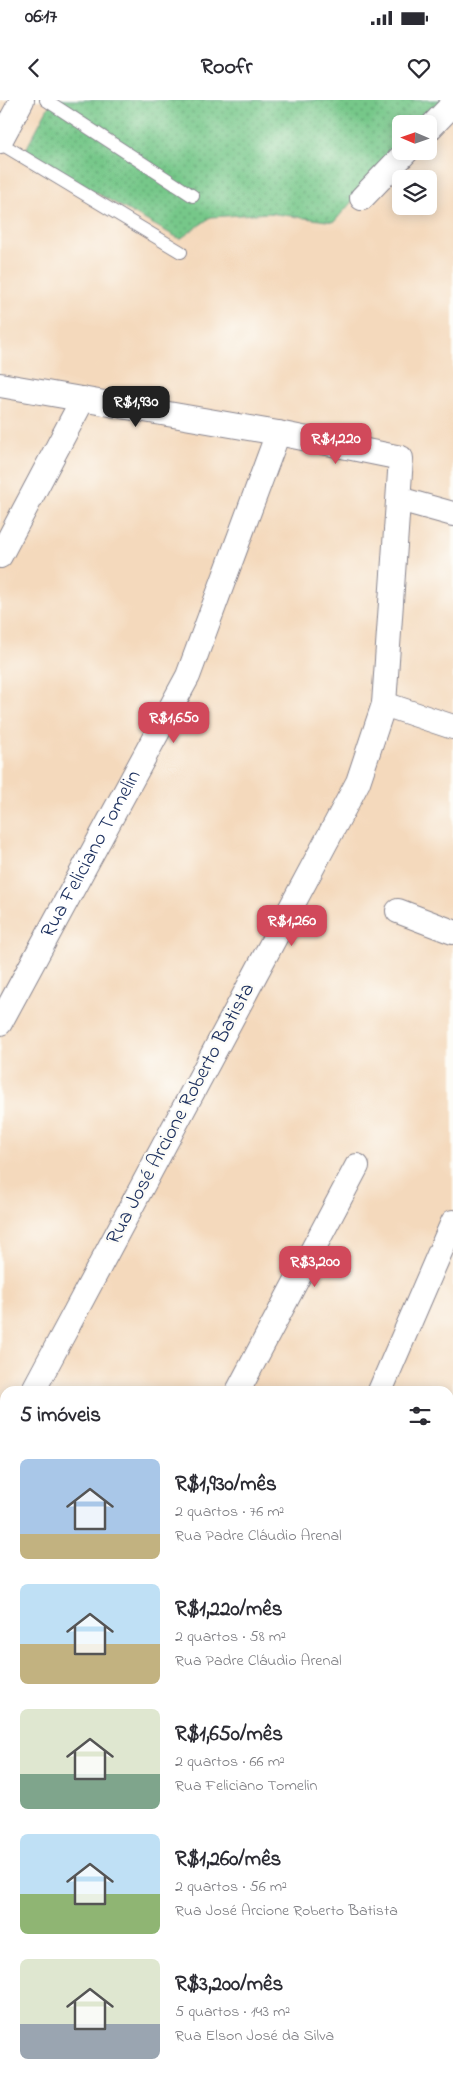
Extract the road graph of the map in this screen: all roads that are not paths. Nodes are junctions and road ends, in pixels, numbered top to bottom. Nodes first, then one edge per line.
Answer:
1 (22, 100) edge
2 (46, 100) edge
3 (453, 104) edge
4 (438, 120) edge
5 (0, 142) edge
6 (398, 160) edge
7 (194, 196) dead end
8 (362, 198) dead end
9 (181, 252) dead end
10 (0, 385) edge
11 (83, 399) junction
12 (278, 433) junction
13 (399, 499) junction
14 (453, 514) edge
15 (0, 556) edge
16 (384, 704) junction
17 (453, 727) edge
18 (398, 911) dead end
19 (453, 932) edge
20 (0, 1023) edge
21 (357, 1166) dead end
22 (453, 1222) edge
23 (36, 1386) edge
24 (241, 1386) edge
25 (382, 1386) edge

1 - 5 street
2 - 7 lane
3 - 4 street
5 - 9 lane
6 - 8 street
10 - 11 street
11 - 12 street
11 - 15 street
12 - 13 street, Rua José Arcione Roberto Batista
12 - 20 street, Rua Feliciano Tomelin
13 - 14 street
13 - 16 street, Rua José Arcione Roberto Batista
16 - 17 street
16 - 23 street, Rua José Arcione Roberto Batista
18 - 19 street
21 - 24 street
22 - 25 street

